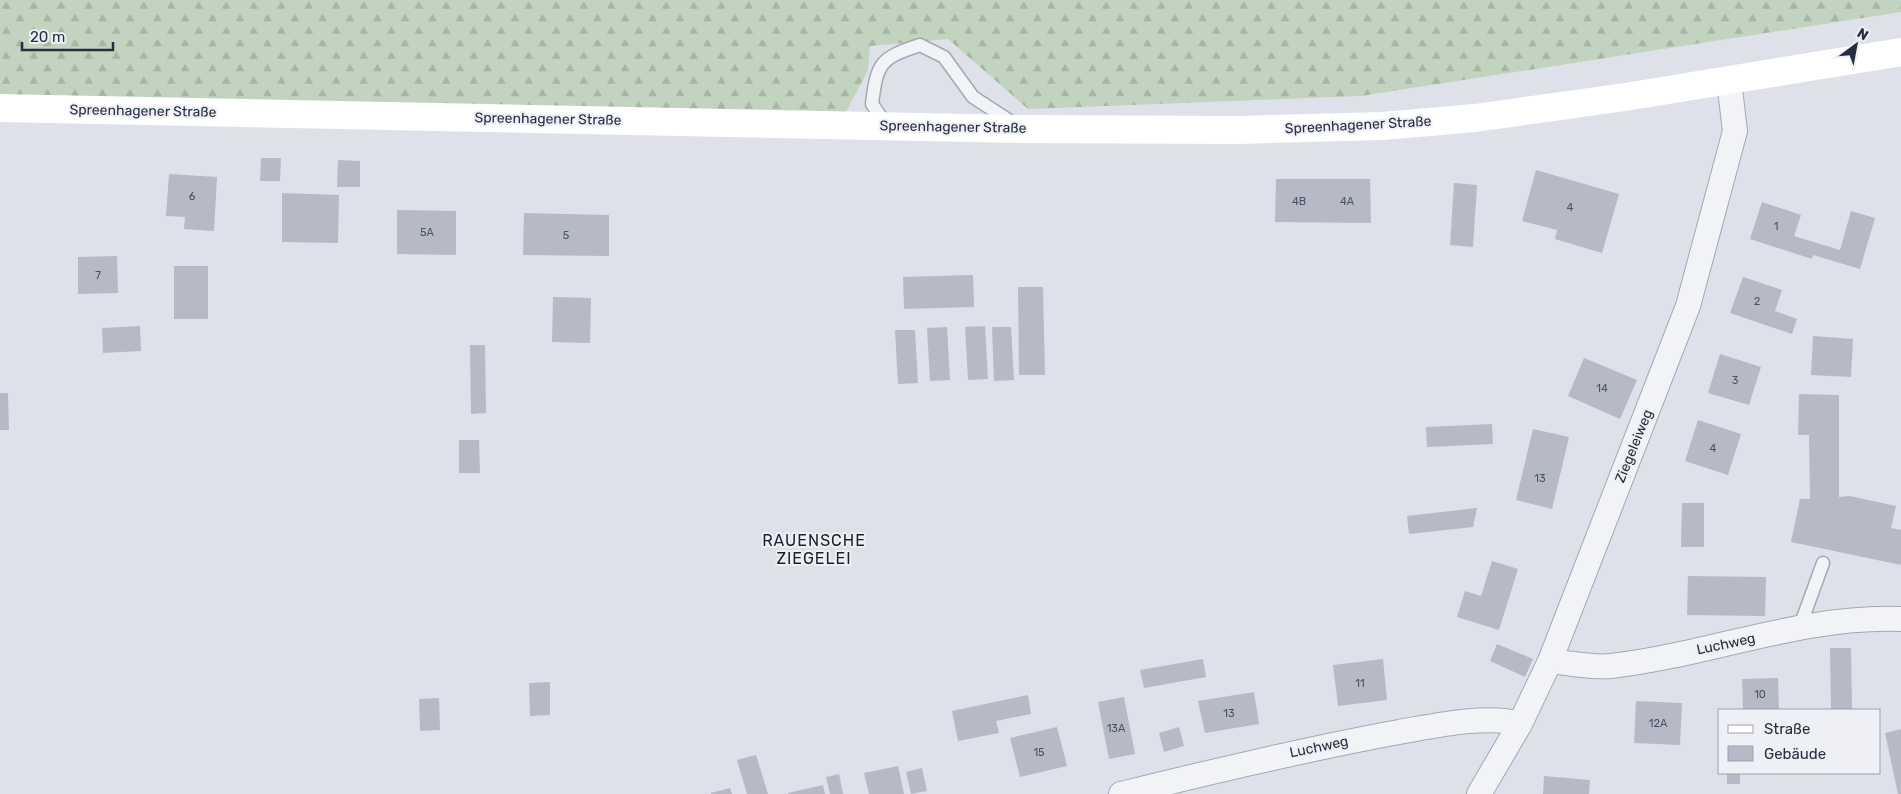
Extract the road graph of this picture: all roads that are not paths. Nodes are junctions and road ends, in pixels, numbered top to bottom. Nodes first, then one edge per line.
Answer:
1 (1901, 52) edge
2 (1729, 81) junction
3 (0, 108) edge
4 (887, 126) junction
5 (1021, 129) junction
6 (1823, 563) dead end
7 (1901, 619) edge
8 (1799, 629) junction
9 (1550, 661) junction
10 (1520, 724) junction
11 (1121, 794) edge
12 (1479, 794) edge

1 - 2 main road, Spreenhagener Straße
2 - 5 main road, Spreenhagener Straße
2 - 9 street, Ziegeleiweg
3 - 4 main road, Spreenhagener Straße
4 - 5 main road, Spreenhagener Straße
4 - 5 lane
6 - 8 lane
7 - 8 street, Luchweg
8 - 9 street, Luchweg
9 - 10 street, Ziegeleiweg
10 - 11 street, Luchweg
10 - 12 street, Ziegeleiweg

